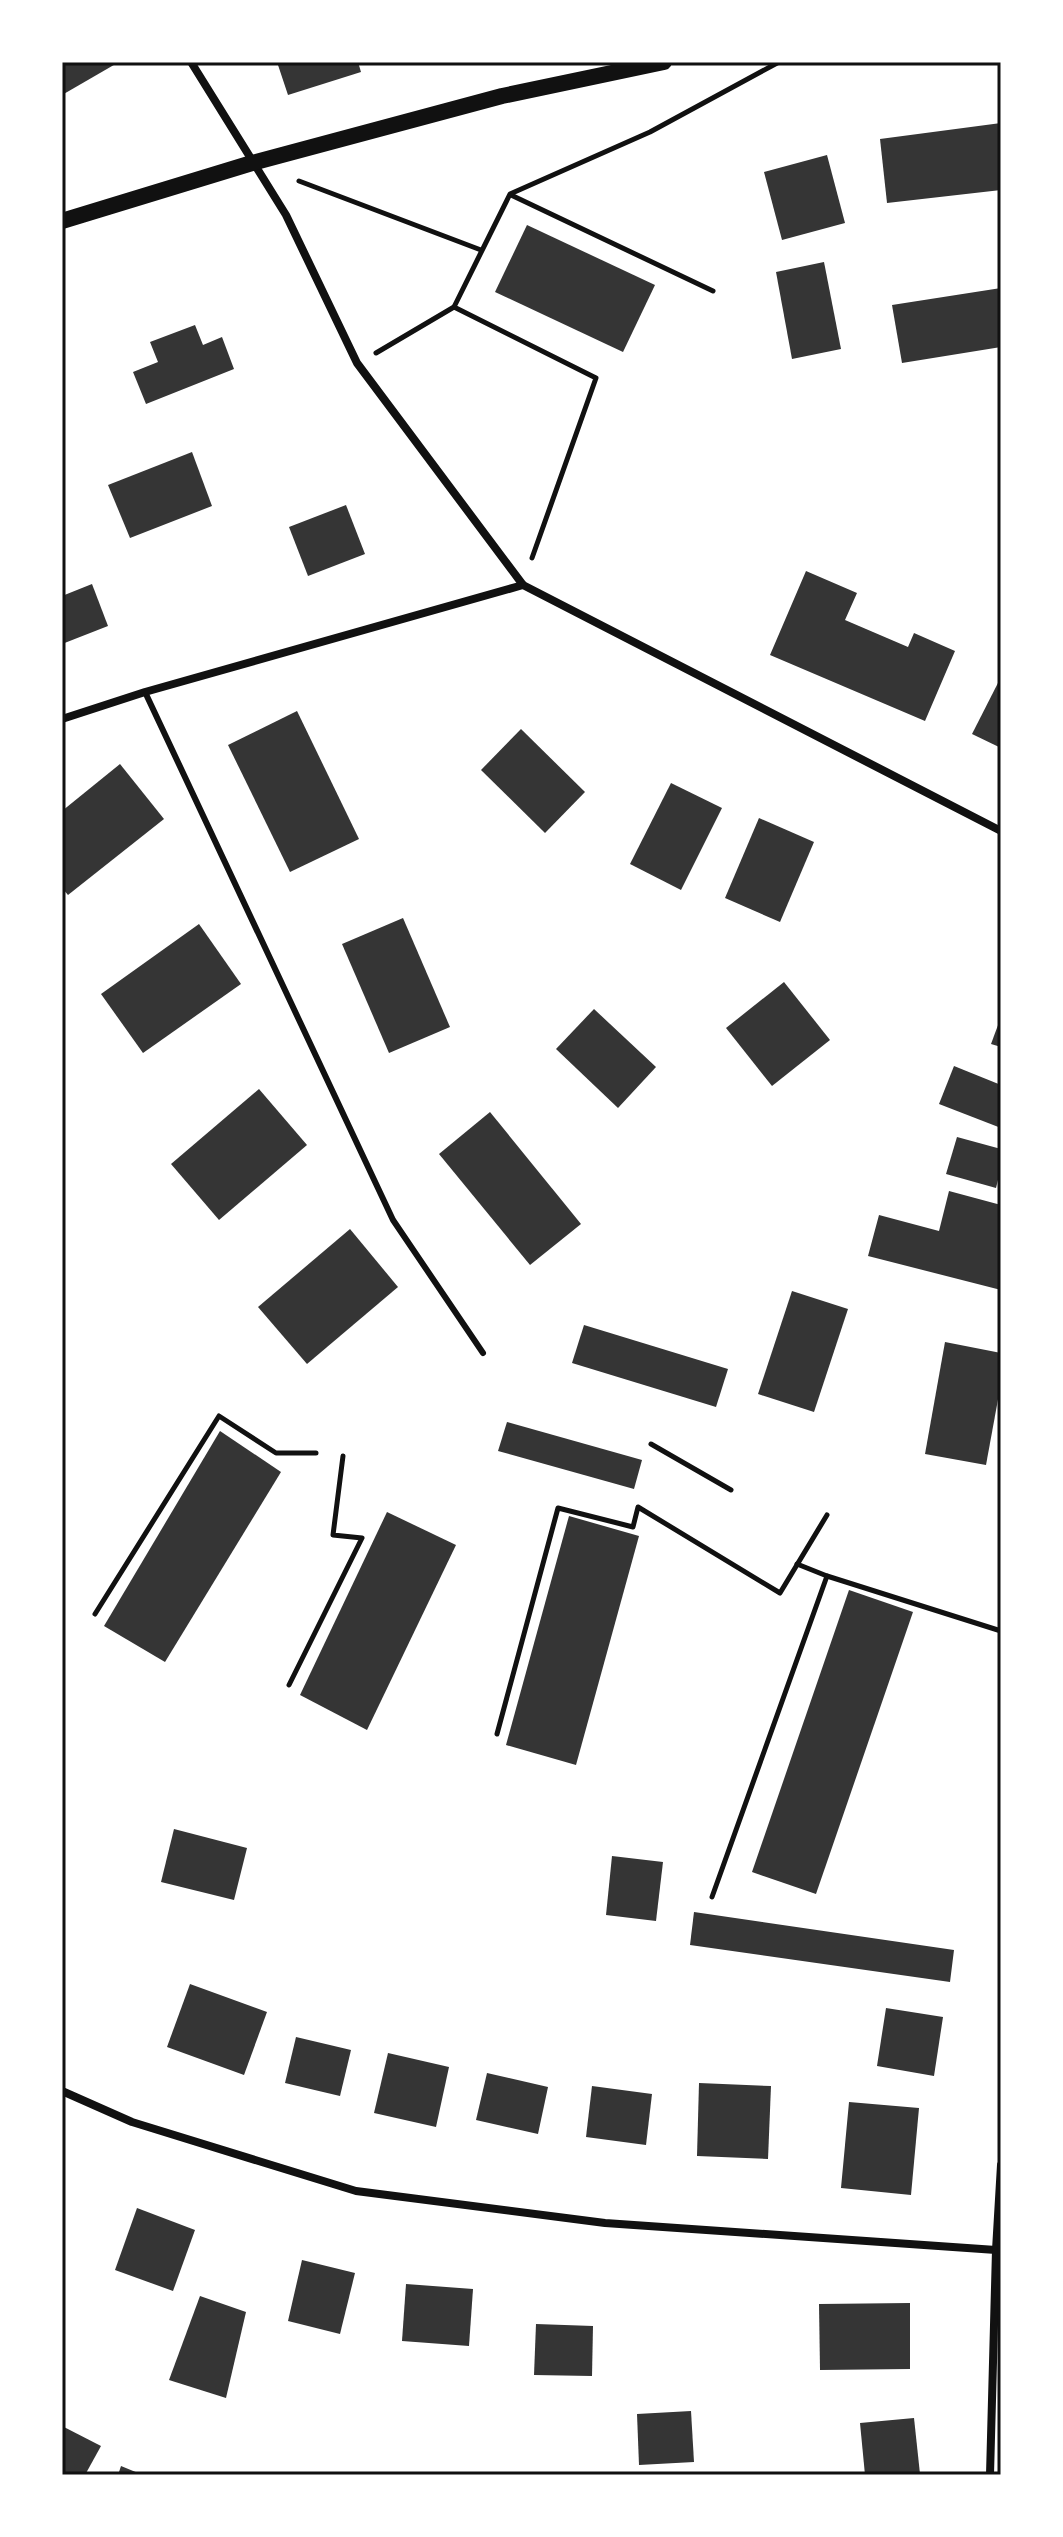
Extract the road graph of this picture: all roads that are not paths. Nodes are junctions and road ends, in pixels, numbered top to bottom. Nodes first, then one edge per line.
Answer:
1 (191, 62) edge
2 (664, 62) edge
3 (252, 163) junction
4 (62, 221) edge
5 (523, 585) junction
6 (145, 692) junction
7 (62, 719) edge
8 (1001, 831) edge
9 (483, 1353) dead end
10 (62, 2091) edge
11 (1001, 2165) edge
12 (996, 2250) junction
13 (990, 2475) edge

1 - 3 street
2 - 3 main road
3 - 4 main road
3 - 5 street
5 - 6 street
5 - 8 street
6 - 7 street
6 - 9 lane
10 - 12 street
11 - 12 street
12 - 13 street

